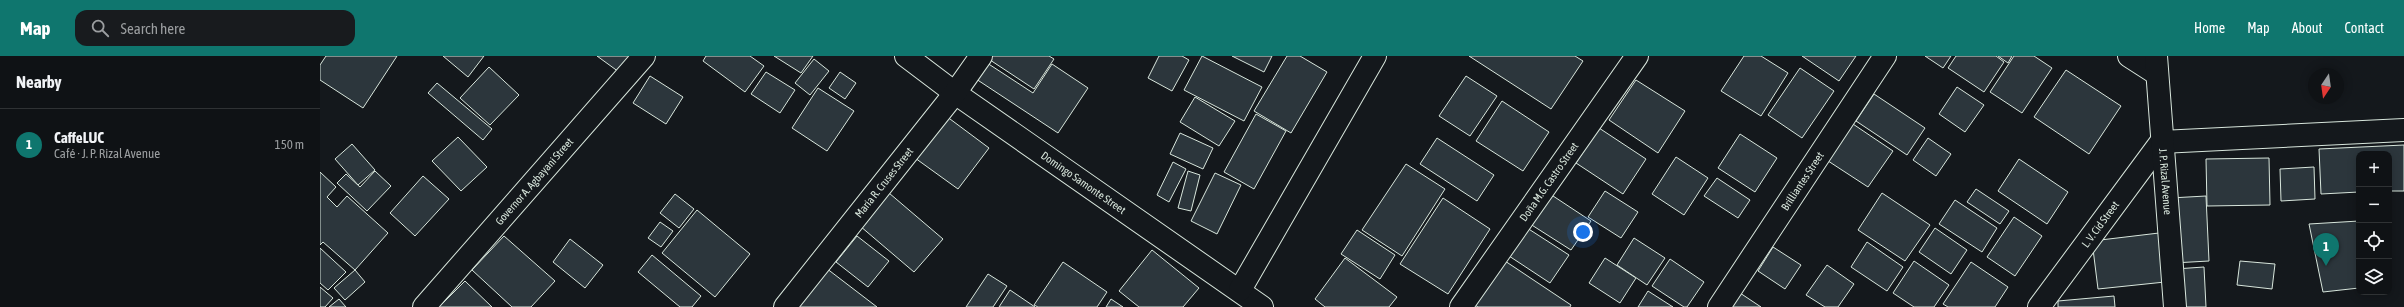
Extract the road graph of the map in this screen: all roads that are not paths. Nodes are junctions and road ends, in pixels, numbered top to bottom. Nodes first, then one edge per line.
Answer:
1 (644, 56) edge
2 (906, 56) edge
3 (981, 56) edge
4 (1374, 56) edge
5 (1637, 56) edge
6 (1886, 56) edge
7 (2129, 56) edge
8 (2157, 65) edge
9 (955, 93) junction
10 (2404, 130) edge
11 (2161, 142) junction
12 (1240, 290) junction
13 (424, 307) edge
14 (785, 307) edge
15 (1262, 307) edge
16 (1461, 307) edge
17 (1719, 307) edge
18 (2039, 307) edge
19 (2175, 307) edge

1 - 13 street, Governor A. Agbayani Street
2 - 9 street, Domingo Samonte Street
3 - 9 street, Maria R. Cruses Street
4 - 12 street
5 - 16 street, Doña M.G. Castro Street
6 - 17 street, Brilliantes Street
7 - 8 street
8 - 11 street, J. P. Rizal Avenue
9 - 12 street, Domingo Samonte Street
9 - 14 street, Maria R. Cruses Street
10 - 11 street
11 - 18 street, L. V. Cid Street
11 - 19 street, J. P. Rizal Avenue
12 - 15 street, Domingo Samonte Street

